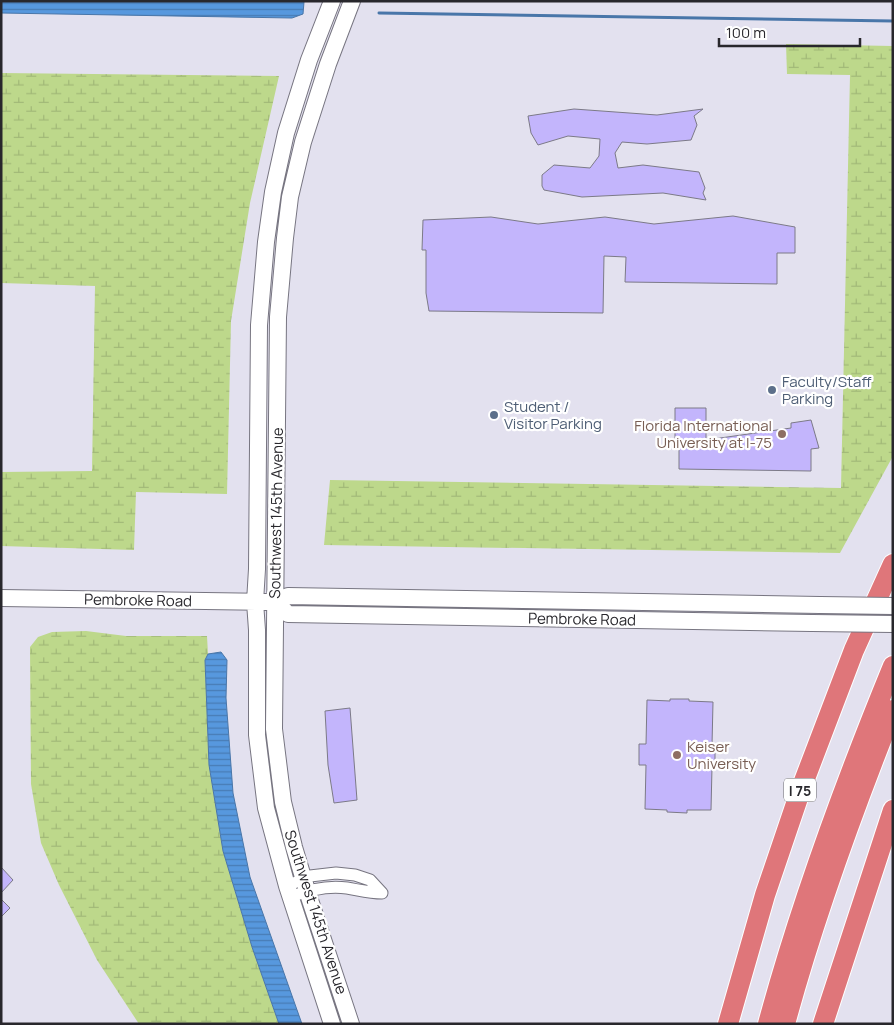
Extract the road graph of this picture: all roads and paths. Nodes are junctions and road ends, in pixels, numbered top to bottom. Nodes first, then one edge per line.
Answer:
1 (332, 1) edge
2 (352, 1) edge
3 (893, 564) edge
4 (1, 598) edge
5 (255, 602) junction
6 (275, 602) junction
7 (893, 606) edge
8 (893, 624) edge
9 (893, 666) edge
10 (893, 710) edge
11 (893, 810) edge
12 (305, 886) junction
13 (288, 892) junction
14 (332, 1024) edge
15 (351, 1024) edge
16 (728, 1024) edge
17 (768, 1024) edge
18 (785, 1024) edge
19 (823, 1024) edge

1 - 5 street, Southwest 145th Avenue
2 - 6 street, Southwest 145th Avenue
3 - 16 highway, I 75
4 - 5 street, Pembroke Road
5 - 6 street, Pembroke Road
5 - 13 street, Southwest 145th Avenue
6 - 7 street, Pembroke Road, bridge
6 - 8 street, Pembroke Road, bridge
6 - 12 street, Southwest 145th Avenue
9 - 17 highway
10 - 18 highway
11 - 19 highway
12 - 12 street
12 - 13 street
12 - 15 street, Southwest 145th Avenue
13 - 14 street, Southwest 145th Avenue

